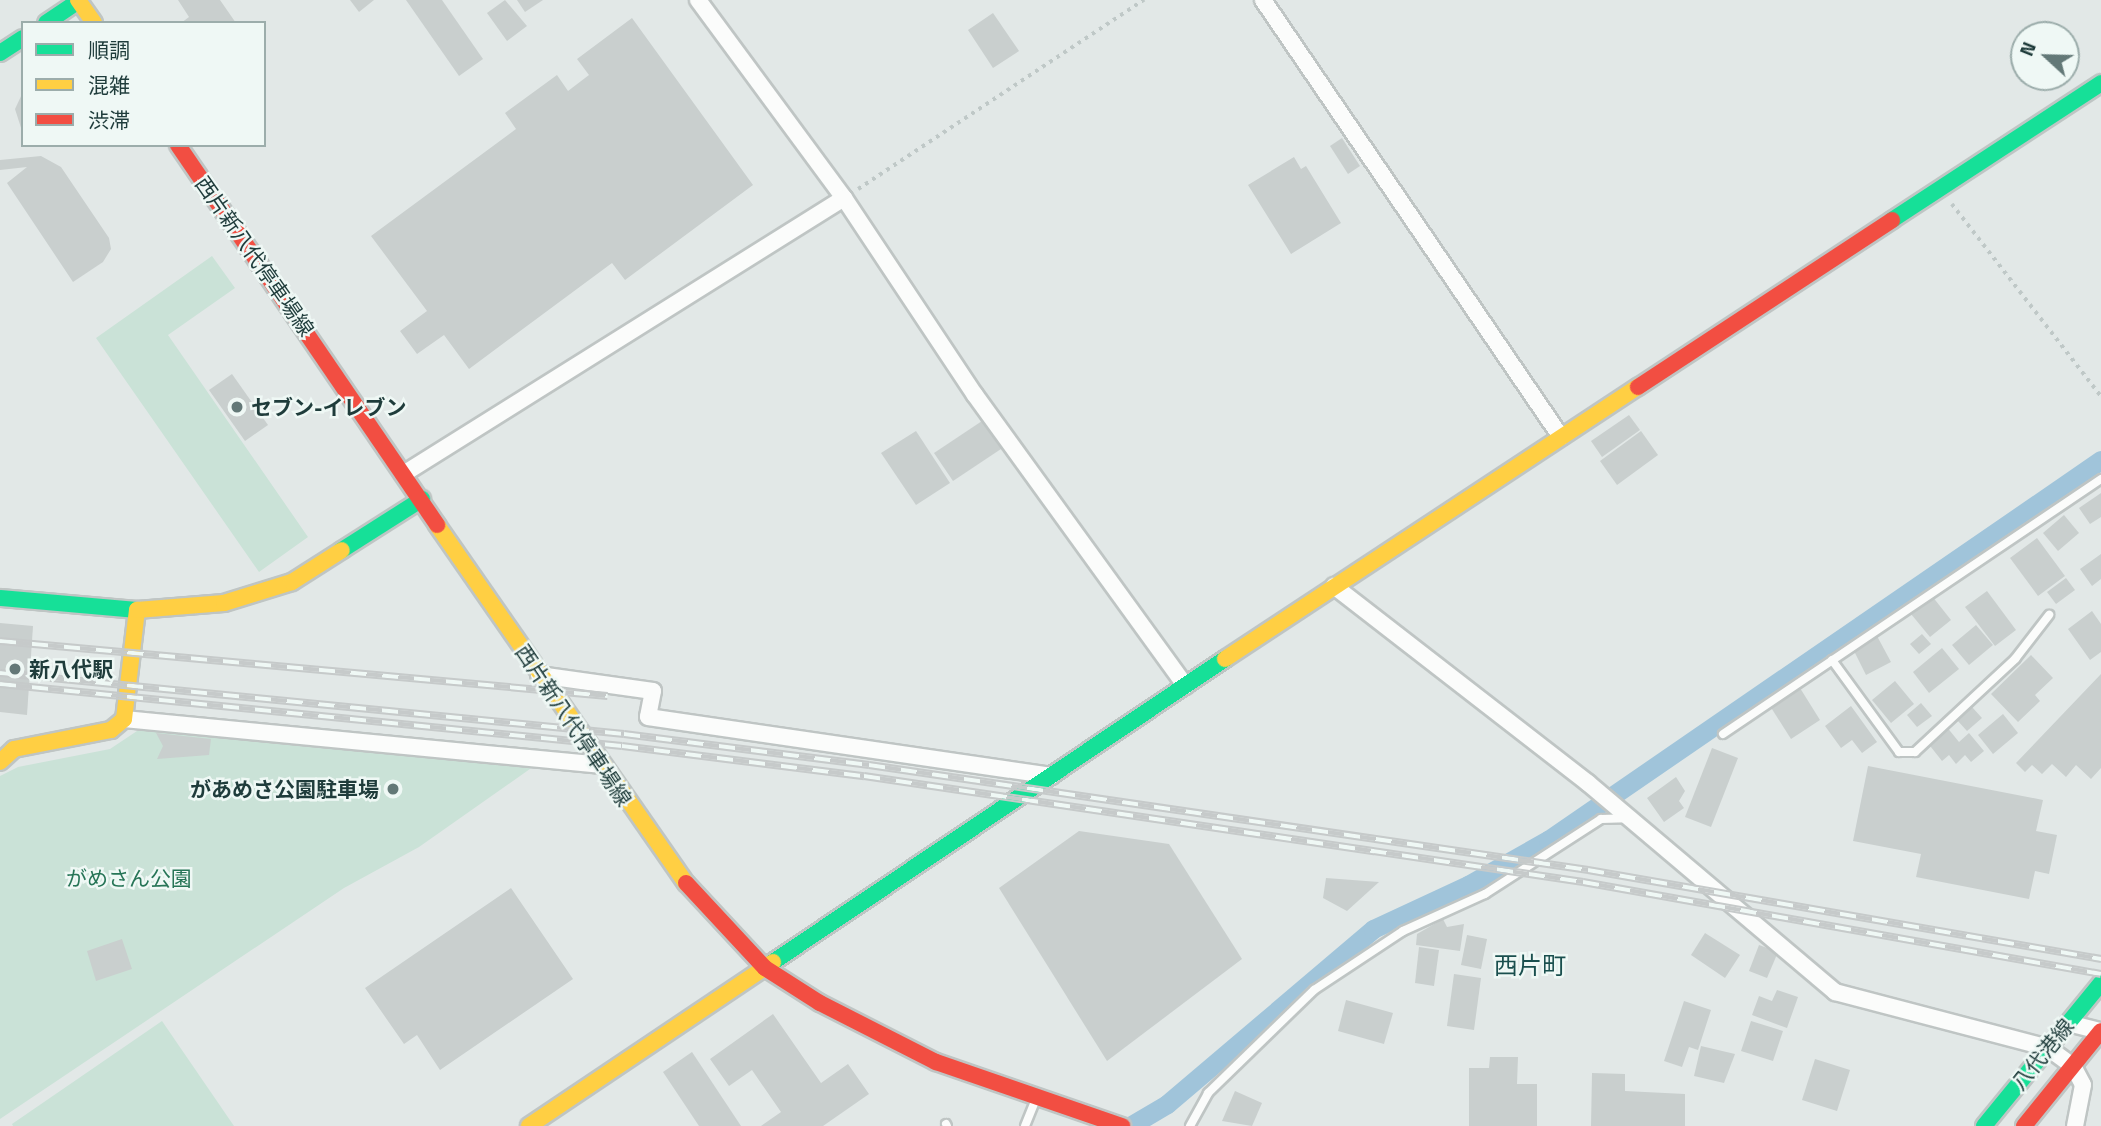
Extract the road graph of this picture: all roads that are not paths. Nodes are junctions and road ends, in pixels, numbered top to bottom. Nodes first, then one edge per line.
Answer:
1 (79, 0) edge
2 (698, 0) edge
3 (1263, 0) edge
4 (49, 21) edge
5 (93, 21) edge
6 (21, 39) edge
7 (0, 53) edge
8 (2101, 83) edge
9 (179, 147) edge
10 (844, 198) junction
11 (1561, 438) junction
12 (405, 473) junction
13 (2101, 479) edge
14 (422, 499) junction
15 (1334, 586) junction
16 (0, 598) edge
17 (138, 610) junction
18 (2049, 615) dead end
19 (1832, 660) junction
20 (539, 675) junction
21 (1186, 686) junction
22 (124, 719) junction
23 (1723, 734) dead end
24 (0, 762) edge
25 (600, 765) junction
26 (1052, 776) junction
27 (1626, 818) junction
28 (765, 968) junction
29 (2101, 983) edge
30 (2068, 1023) junction
31 (2101, 1031) edge
32 (2048, 1048) junction
33 (2073, 1066) junction
34 (1037, 1097) junction
35 (529, 1126) edge
36 (1025, 1126) edge
37 (1122, 1126) edge
38 (1190, 1126) edge
39 (1984, 1126) edge
40 (2024, 1126) edge
41 (2075, 1126) edge

1 - 4 street
1 - 5 street
2 - 10 street
3 - 11 street
6 - 7 street
8 - 11 street
9 - 12 street, 西片新八代停車場線
10 - 12 street
10 - 21 street
11 - 15 street
12 - 14 street, 西片新八代停車場線
13 - 19 lane
14 - 17 street
14 - 20 street, 西片新八代停車場線
15 - 21 street
15 - 27 street
16 - 17 street
17 - 22 street
18 - 19 lane
19 - 23 lane
20 - 25 street, 西片新八代停車場線
20 - 26 street
21 - 26 street
22 - 24 street
22 - 25 street
25 - 28 street, 西片新八代停車場線
26 - 28 street
27 - 32 street
27 - 38 lane
28 - 34 street, 西片新八代停車場線
28 - 35 street
29 - 30 street, 八代港線
30 - 31 street
30 - 32 street, 八代港線
31 - 33 street, 八代港線
32 - 33 street
32 - 39 street, 八代港線
33 - 40 street, 八代港線
33 - 41 street
34 - 36 lane
34 - 37 street, 西片新八代停車場線

